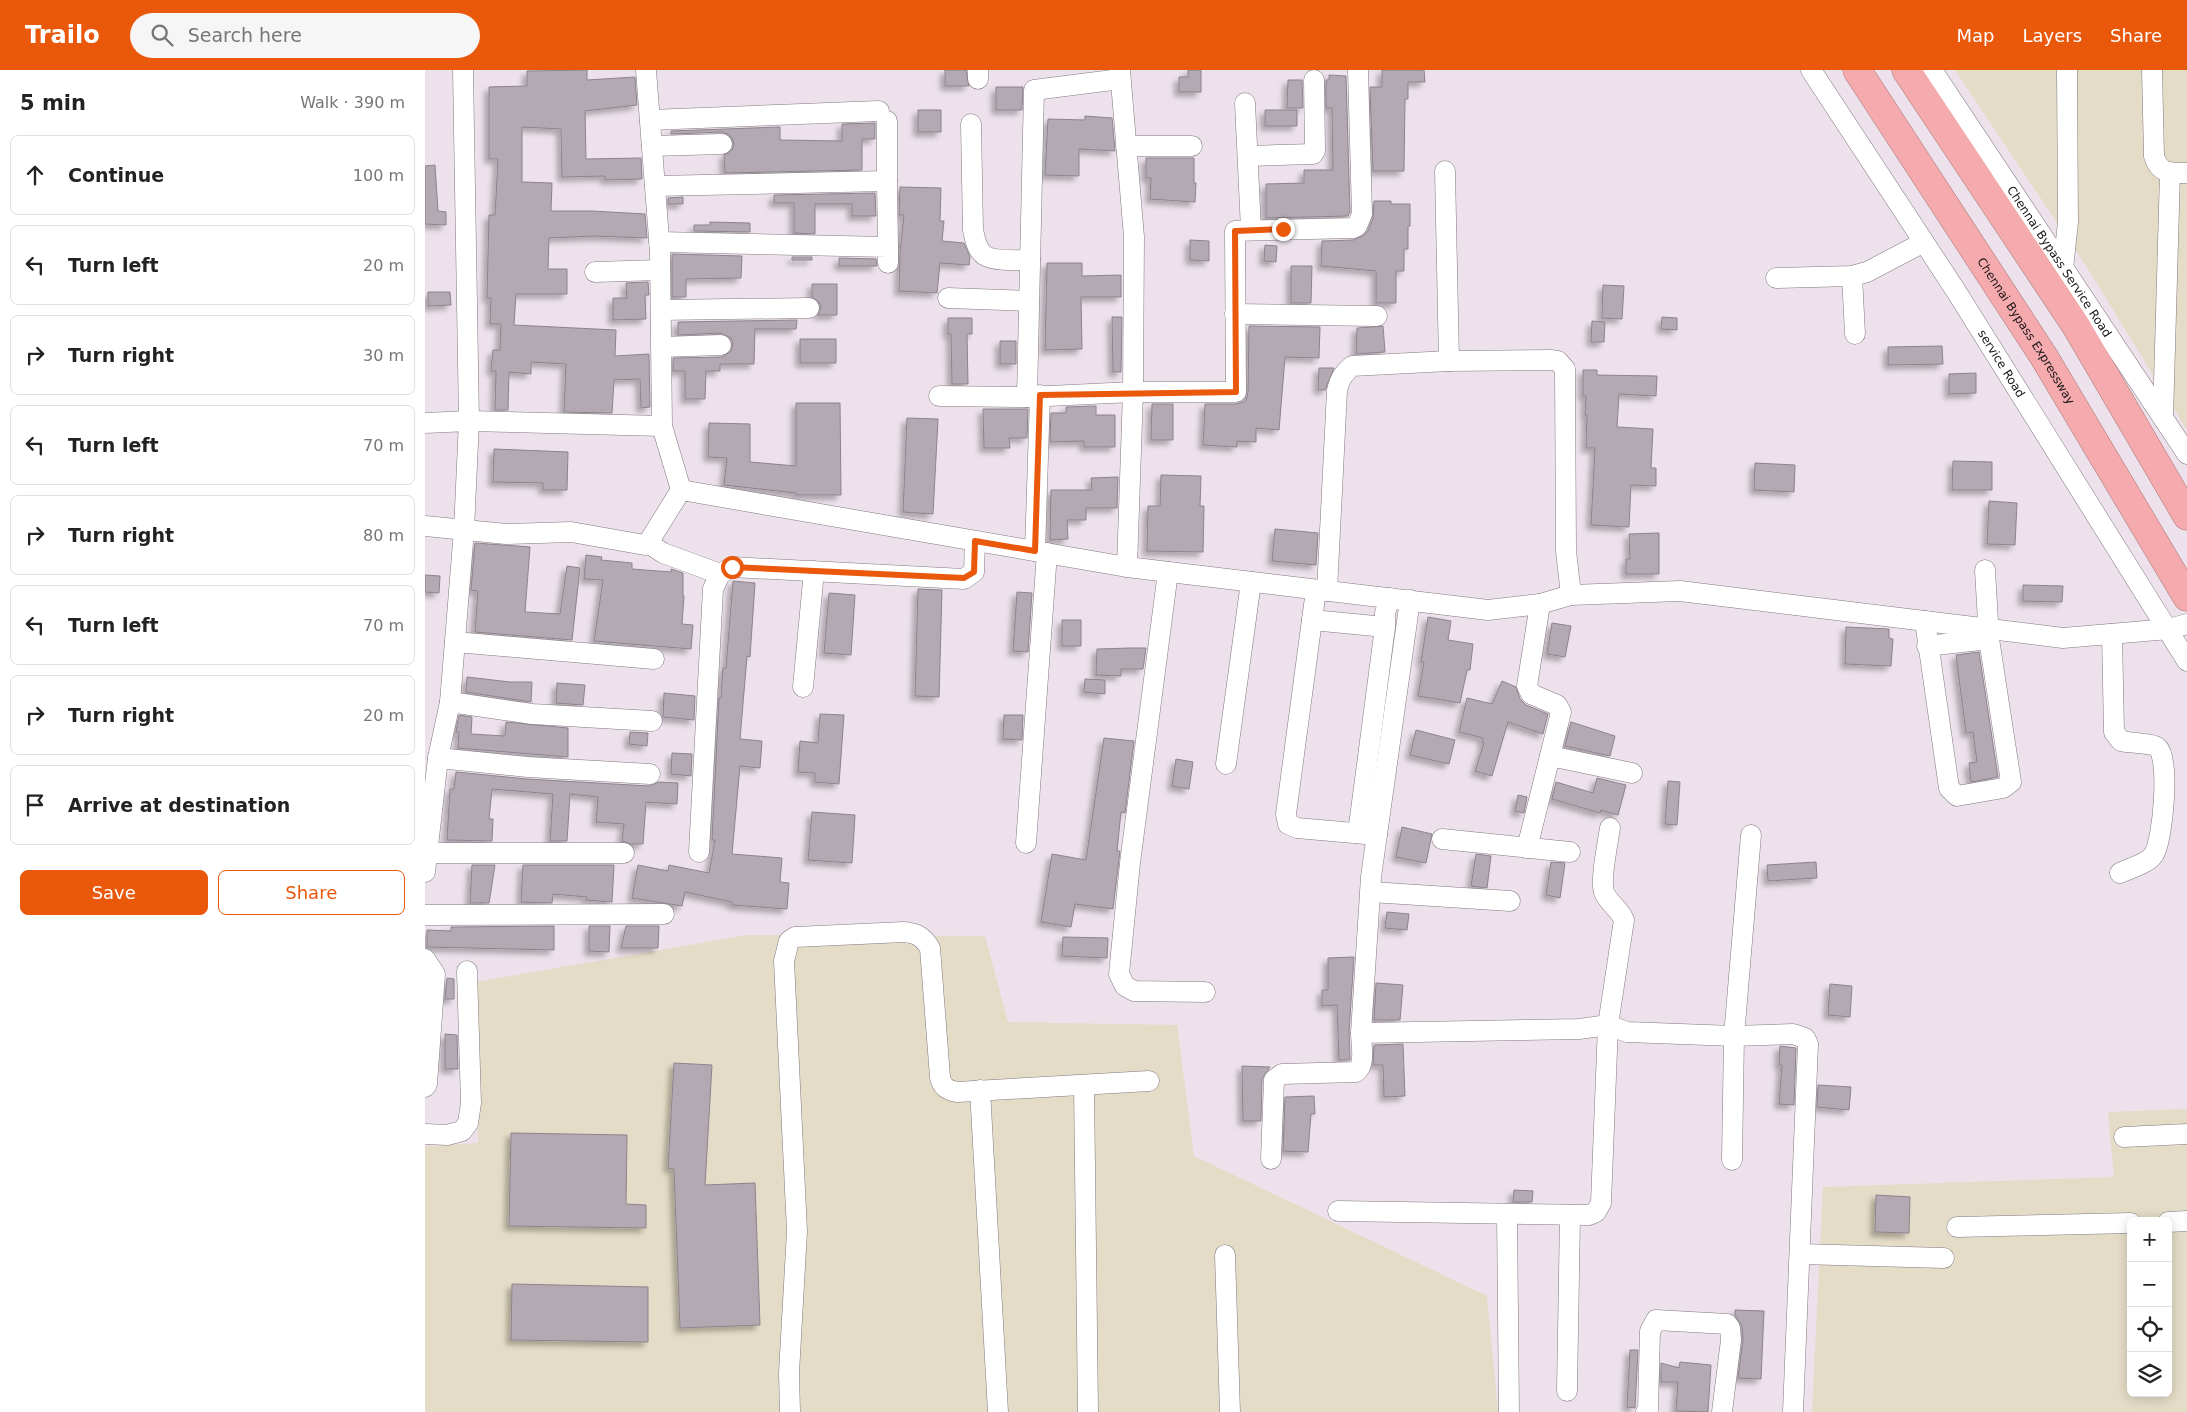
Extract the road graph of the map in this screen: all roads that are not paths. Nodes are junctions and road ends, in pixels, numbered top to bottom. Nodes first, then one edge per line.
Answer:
1 (463, 70) edge
2 (646, 70) edge
3 (1358, 70) edge
4 (1811, 70) edge
5 (1857, 70) edge
6 (1906, 70) edge
7 (1932, 70) edge
8 (2067, 70) edge
9 (2152, 70) edge
10 (1120, 74) edge
11 (1313, 80) dead end
12 (1245, 103) dead end
13 (650, 120) junction
14 (971, 124) dead end
15 (722, 144) dead end
16 (651, 146) junction
17 (1126, 146) junction
18 (1192, 146) dead end
19 (1249, 156) junction
20 (1445, 171) dead end
21 (2179, 173) edge
22 (887, 181) junction
23 (655, 186) junction
24 (1251, 230) junction
25 (659, 242) junction
26 (1924, 242) junction
27 (1030, 260) junction
28 (2063, 269) junction
29 (660, 270) junction
30 (595, 272) dead end
31 (1852, 276) junction
32 (1776, 278) dead end
33 (948, 298) dead end
34 (1029, 301) junction
35 (809, 308) dead end
36 (661, 310) junction
37 (1235, 314) junction
38 (1377, 316) dead end
39 (1855, 334) dead end
40 (721, 346) dead end
41 (661, 347) junction
42 (1449, 361) junction
43 (1133, 392) junction
44 (939, 396) dead end
45 (1033, 396) junction
46 (2163, 418) junction
47 (469, 421) junction
48 (425, 423) edge
49 (662, 426) junction
50 (2187, 454) edge
51 (681, 490) junction
52 (2187, 516) edge
53 (425, 526) edge
54 (464, 530) junction
55 (975, 541) junction
56 (648, 544) junction
57 (1041, 552) junction
58 (1127, 567) junction
59 (1985, 570) dead end
60 (814, 571) junction
61 (1168, 572) junction
62 (720, 574) junction
63 (1251, 582) junction
64 (1322, 590) junction
65 (2185, 593) edge
66 (1571, 595) junction
67 (1390, 598) junction
68 (1409, 600) junction
69 (1540, 604) junction
70 (1312, 620) junction
71 (1925, 621) junction
72 (2178, 626) edge
73 (1385, 627) junction
74 (1988, 633) junction
75 (2112, 634) junction
76 (455, 642) junction
77 (1927, 646) junction
78 (655, 659) dead end
79 (2187, 660) edge
80 (803, 687) dead end
81 (450, 702) junction
82 (651, 721) dead end
83 (1550, 756) junction
84 (438, 758) junction
85 (1226, 764) dead end
86 (1632, 772) dead end
87 (651, 774) dead end
88 (1610, 828) dead end
89 (1367, 834) junction
90 (1751, 835) dead end
91 (1442, 839) dead end
92 (1026, 843) dead end
93 (1527, 848) junction
94 (699, 852) dead end
95 (1570, 852) dead end
96 (426, 853) junction
97 (624, 853) dead end
98 (425, 872) edge
99 (2120, 873) dead end
100 (1371, 892) junction
101 (1510, 901) dead end
102 (664, 914) dead end
103 (425, 915) edge
104 (425, 959) edge
105 (467, 970) dead end
106 (1205, 992) dead end
107 (1608, 1025) junction
108 (1361, 1033) junction
109 (1734, 1036) junction
110 (1149, 1081) dead end
111 (1084, 1085) junction
112 (425, 1087) edge
113 (980, 1090) junction
114 (425, 1134) edge
115 (2187, 1134) edge
116 (2124, 1137) dead end
117 (1271, 1159) dead end
118 (1732, 1160) dead end
119 (1338, 1211) dead end
120 (1507, 1214) junction
121 (1570, 1215) junction
122 (2187, 1221) edge
123 (2172, 1222) edge
124 (2127, 1223) edge
125 (1957, 1227) dead end
126 (1225, 1254) dead end
127 (1800, 1254) junction
128 (1944, 1258) dead end
129 (1567, 1391) dead end
130 (790, 1412) edge
131 (998, 1412) edge
132 (1088, 1412) edge
133 (1230, 1412) edge
134 (1509, 1412) edge
135 (1646, 1412) edge
136 (1722, 1412) edge
137 (1793, 1412) edge

1 - 47 street
2 - 13 street
3 - 24 street
4 - 26 street, service Road
5 - 65 highway, Chennai Bypass Expressway
6 - 52 highway
7 - 28 street, Chennai Bypass Service Road
8 - 28 street
9 - 21 street
10 - 17 street
10 - 27 street
11 - 19 street
12 - 19 street
13 - 16 street
13 - 22 street
14 - 27 street
15 - 16 street
16 - 23 street
17 - 18 street
17 - 43 street
19 - 24 street
20 - 42 street
21 - 46 street
22 - 23 street
22 - 25 street
23 - 25 street
24 - 37 street
25 - 29 street
26 - 31 street
26 - 72 street, service Road
27 - 34 street
28 - 46 street, Chennai Bypass Service Road
29 - 30 street
29 - 36 street
31 - 32 street
31 - 39 street
33 - 34 street
34 - 45 street
35 - 36 street
36 - 41 street
37 - 38 street
37 - 43 street
40 - 41 street
41 - 49 street
42 - 64 street
42 - 66 street
43 - 45 street
43 - 58 street
44 - 45 street
45 - 57 street
46 - 50 street, Chennai Bypass Service Road
47 - 48 street
47 - 49 street
47 - 54 street
49 - 51 street
51 - 55 street
51 - 56 street
53 - 54 street
54 - 56 street
54 - 76 street
55 - 57 street
55 - 60 street
56 - 62 street
57 - 58 street
57 - 92 street
58 - 61 street
59 - 74 street
60 - 62 street
60 - 80 street
61 - 63 street
61 - 106 street
62 - 94 street
63 - 64 street
63 - 85 street
64 - 67 street
64 - 70 street
66 - 69 street
66 - 71 street
67 - 68 street
67 - 73 street
68 - 69 street
68 - 89 street
69 - 83 street
70 - 73 street
70 - 89 street
71 - 74 street
71 - 77 street
72 - 75 street
72 - 79 street, service Road
73 - 89 street
74 - 75 street
74 - 77 street
74 - 77 street
75 - 99 street
76 - 78 street
76 - 81 street
81 - 82 street
81 - 84 street
83 - 86 street
83 - 93 street
84 - 87 street
84 - 96 street
88 - 107 street
89 - 100 street
90 - 109 street
91 - 93 street
93 - 95 street
96 - 97 street
96 - 98 street
100 - 101 street
100 - 108 street
102 - 103 street
104 - 112 street
105 - 114 street
107 - 108 street
107 - 109 street
107 - 121 street
108 - 117 street
109 - 118 street
109 - 127 street
110 - 111 street
111 - 113 street
111 - 132 street
113 - 130 street
113 - 131 street
115 - 116 street
119 - 120 street
120 - 121 street
120 - 134 street
121 - 129 street
122 - 123 street
124 - 125 street
126 - 133 street
127 - 128 street
127 - 137 street
135 - 136 street

